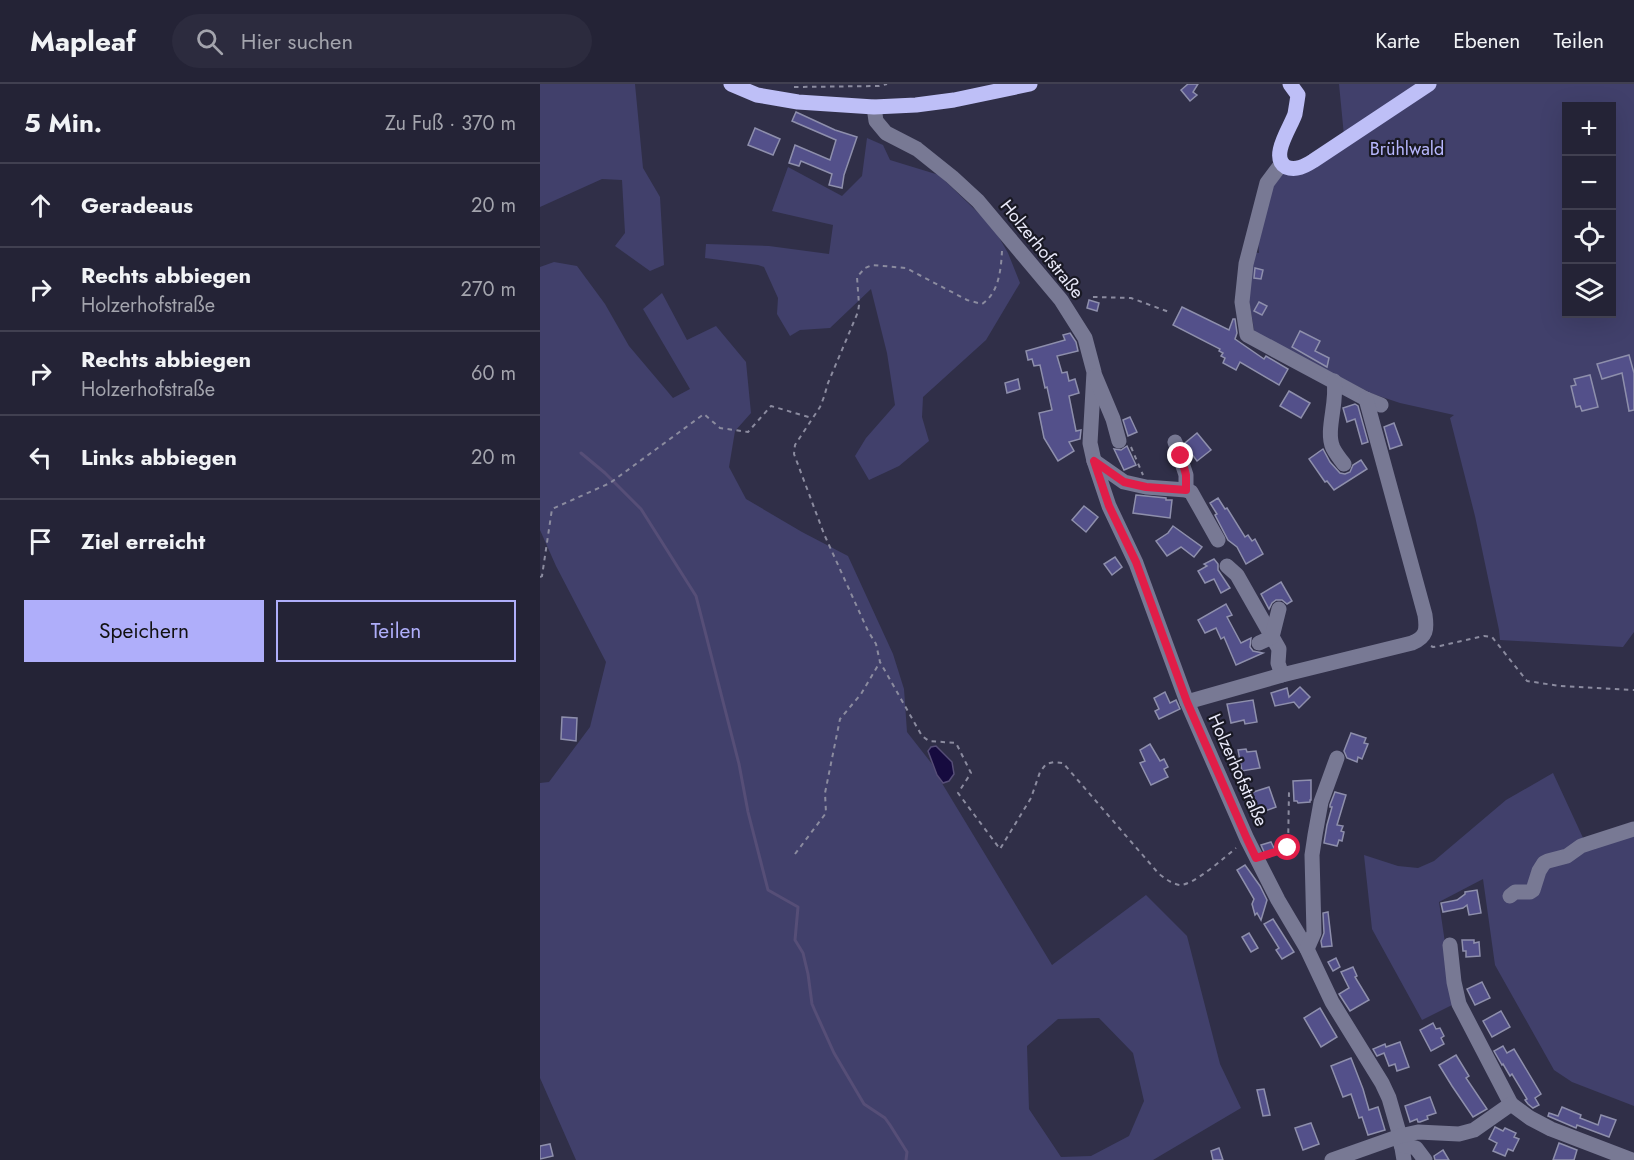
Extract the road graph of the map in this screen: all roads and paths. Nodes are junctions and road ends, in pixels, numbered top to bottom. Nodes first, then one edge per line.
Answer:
1 (731, 84) edge
2 (887, 84) edge
3 (1030, 84) edge
4 (1290, 84) edge
5 (1429, 84) edge
6 (792, 87) dead end
7 (874, 107) junction
8 (1282, 163) junction
9 (1002, 230) junction
10 (1093, 297) dead end
11 (1169, 312) dead end
12 (1094, 372) junction
13 (1334, 381) junction
14 (1366, 399) junction
15 (1381, 405) dead end
16 (812, 417) junction
17 (1118, 437) joint
18 (1175, 442) dead end
19 (1094, 461) junction
20 (1344, 465) dead end
21 (1149, 488) junction
22 (1186, 490) junction
23 (1218, 540) dead end
24 (1227, 566) dead end
25 (540, 577) edge
26 (1279, 609) dead end
27 (1421, 639) junction
28 (1266, 640) junction
29 (880, 662) junction
30 (1282, 675) junction
31 (1634, 690) edge
32 (1187, 702) junction
33 (1337, 758) dead end
34 (1289, 792) dead end
35 (1634, 829) edge
36 (1247, 839) junction
37 (795, 854) dead end
38 (1256, 858) junction
39 (1510, 896) dead end
40 (1450, 945) dead end
41 (1307, 949) junction
42 (1511, 1104) junction
43 (1402, 1147) edge
44 (1332, 1160) edge
45 (1425, 1160) edge
46 (1632, 1160) edge

1 - 7 main road
2 - 6 path
3 - 7 main road
4 - 8 main road
5 - 8 main road
7 - 9 street, Holzerhofstraße
8 - 13 street
9 - 12 street, Holzerhofstraße
9 - 16 path
10 - 11 path
12 - 17 street
12 - 19 street, Holzerhofstraße
13 - 14 street
13 - 20 street
14 - 15 street
14 - 27 street
16 - 25 path
16 - 29 path
17 - 21 path
18 - 22 street
19 - 21 street
19 - 32 street, Holzerhofstraße
21 - 22 street
22 - 23 street
24 - 28 street
26 - 28 street
27 - 30 street, Holzerhofstraße
27 - 31 path
28 - 30 street
29 - 36 path
29 - 37 path
30 - 32 street, Holzerhofstraße
32 - 36 street, Holzerhofstraße
33 - 41 street
34 - 38 path
35 - 39 street
36 - 38 street, Holzerhofstraße
38 - 41 street, Holzerhofstraße
40 - 42 street
41 - 43 street, Holzerhofstraße
42 - 43 street
42 - 46 street
43 - 44 street
43 - 45 street

